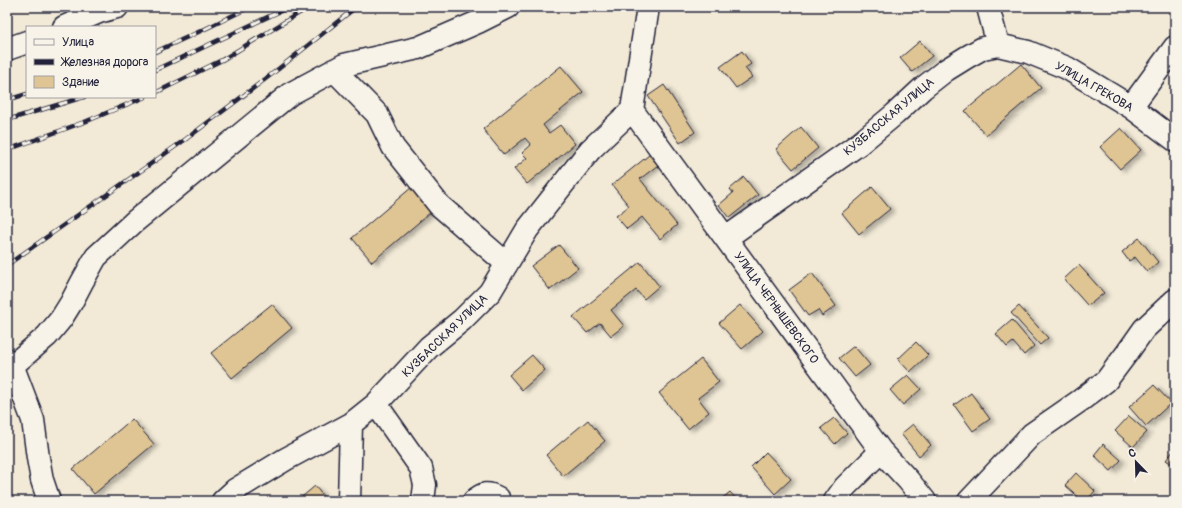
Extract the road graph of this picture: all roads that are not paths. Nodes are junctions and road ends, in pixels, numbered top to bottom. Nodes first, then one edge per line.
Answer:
1 (117, 7) edge
2 (508, 7) edge
3 (648, 7) edge
4 (988, 7) edge
5 (66, 26) edge
6 (26, 42) edge
7 (998, 45) junction
8 (1175, 48) edge
9 (7, 49) edge
10 (334, 70) junction
11 (1131, 107) junction
12 (632, 110) junction
13 (1175, 140) edge
14 (726, 238) junction
15 (507, 264) junction
16 (1175, 300) edge
17 (9, 363) edge
18 (376, 404) junction
19 (351, 424) junction
20 (881, 451) junction
21 (49, 501) edge
22 (222, 501) edge
23 (349, 501) edge
24 (423, 501) edge
25 (474, 501) edge
26 (498, 501) edge
27 (836, 501) edge
28 (925, 501) edge
29 (969, 501) edge

1 - 5 street
2 - 10 street
3 - 12 street
4 - 7 street
6 - 9 street
7 - 11 street, УЛИЦА ГРЕКОВА
7 - 14 street, КУЗБАССКАЯ УЛИЦА
8 - 11 street
10 - 15 street
10 - 17 street
11 - 13 street, УЛИЦА ГРЕКОВА
12 - 14 street, УЛИЦА ЧЕРНЫШЕВСКОГО
12 - 15 street, КУЗБАССКАЯ УЛИЦА
14 - 20 street, УЛИЦА ЧЕРНЫШЕВСКОГО
15 - 18 street, КУЗБАССКАЯ УЛИЦА
16 - 29 street
17 - 21 street
18 - 19 street, КУЗБАССКАЯ УЛИЦА
18 - 24 street
19 - 22 street, КУЗБАССКАЯ УЛИЦА
19 - 23 street
20 - 27 street
20 - 28 street, УЛИЦА ЧЕРНЫШЕВСКОГО
25 - 26 street

